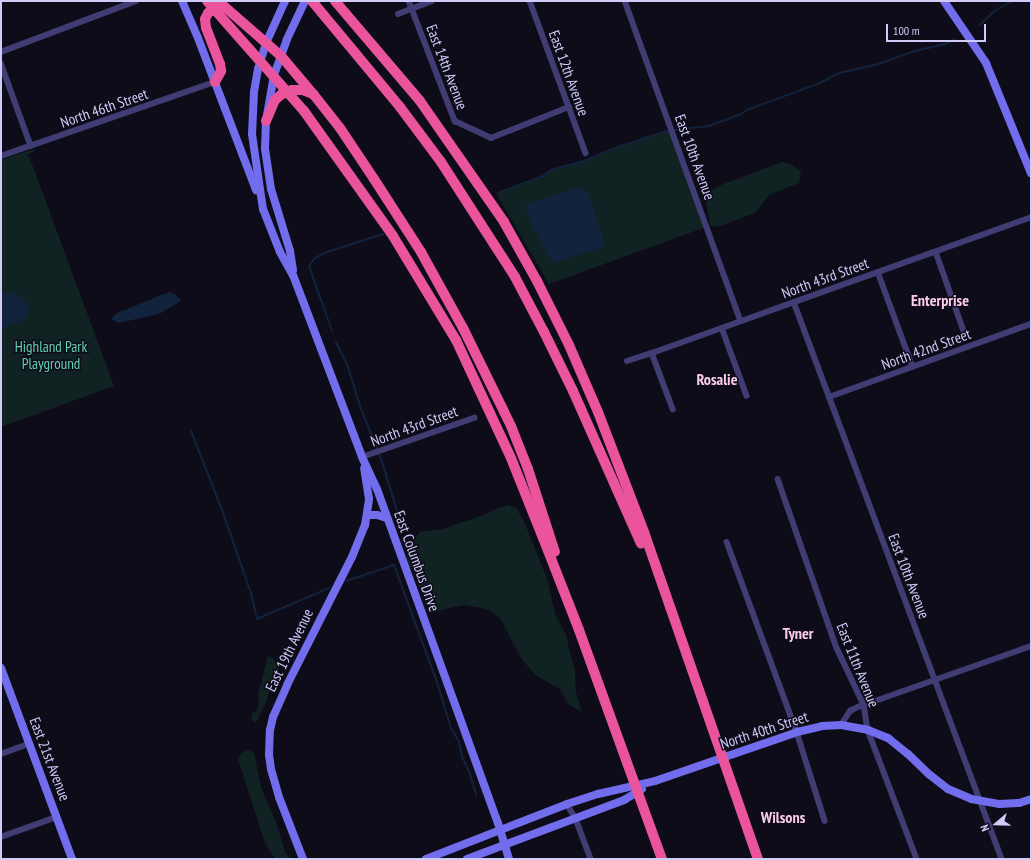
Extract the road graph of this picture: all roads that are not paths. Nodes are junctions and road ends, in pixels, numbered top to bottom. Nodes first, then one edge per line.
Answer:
1 (136, 1) edge
2 (182, 1) edge
3 (207, 1) edge
4 (218, 1) edge
5 (285, 1) edge
6 (305, 1) edge
7 (312, 1) edge
8 (319, 1) edge
9 (410, 1) edge
10 (432, 1) edge
11 (530, 1) edge
12 (625, 1) edge
13 (944, 1) edge
14 (337, 3) edge
15 (412, 8) junction
16 (235, 14) junction
17 (398, 14) dead end
18 (325, 18) junction
19 (266, 43) junction
20 (1, 52) edge
21 (281, 56) junction
22 (1, 63) edge
23 (215, 82) junction
24 (314, 95) junction
25 (569, 107) junction
26 (266, 121) junction
27 (32, 146) junction
28 (586, 153) dead end
29 (1, 156) edge
30 (1031, 173) edge
31 (263, 209) junction
32 (1031, 217) edge
33 (936, 252) junction
34 (878, 272) junction
35 (293, 275) junction
36 (794, 302) junction
37 (741, 321) junction
38 (1031, 324) edge
39 (722, 328) junction
40 (964, 331) dead end
41 (652, 353) junction
42 (627, 361) dead end
43 (913, 367) junction
44 (747, 396) dead end
45 (829, 397) junction
46 (673, 409) dead end
47 (474, 418) dead end
48 (362, 457) junction
49 (778, 479) dead end
50 (368, 515) junction
51 (386, 518) junction
52 (727, 542) dead end
53 (671, 612) junction
54 (579, 630) junction
55 (1031, 646) edge
56 (1, 670) edge
57 (935, 680) junction
58 (864, 705) junction
59 (841, 725) junction
60 (868, 730) junction
61 (797, 732) junction
62 (29, 744) junction
63 (1, 754) edge
64 (655, 781) junction
65 (1031, 799) edge
66 (982, 802) junction
67 (567, 804) junction
68 (57, 817) junction
69 (576, 819) junction
70 (825, 821) dead end
71 (500, 831) junction
72 (1, 837) edge
73 (504, 846) junction
74 (72, 859) edge
75 (303, 859) edge
76 (426, 859) edge
77 (467, 859) edge
78 (509, 859) edge
79 (591, 859) edge
80 (662, 859) edge
81 (758, 859) edge
82 (917, 859) edge
83 (1002, 859) edge

1 - 20 street
2 - 23 main road
3 - 54 highway
4 - 16 highway
5 - 19 main road, East Columbus Drive
6 - 21 main road, East Columbus Drive
7 - 18 highway
8 - 18 highway
9 - 15 street, East 14th Avenue
10 - 15 street
11 - 25 street, East 12th Avenue
12 - 37 street, East 10th Avenue
13 - 30 main road
14 - 53 highway
15 - 17 street
15 - 25 street, East 14th Avenue
16 - 19 highway
16 - 23 highway
18 - 53 highway
19 - 21 highway
19 - 31 main road, East Columbus Drive
21 - 24 highway
21 - 26 main road, East Columbus Drive
22 - 27 street
23 - 27 street, North 46th Street
23 - 31 main road
24 - 26 highway
24 - 54 highway
25 - 28 street, East 12th Avenue
26 - 35 main road, East Columbus Drive
27 - 29 street, North 46th Street
31 - 35 main road, East Columbus Drive
32 - 33 street, North 43rd Street
33 - 34 street, North 43rd Street
33 - 40 street
34 - 36 street, North 43rd Street
34 - 43 street
35 - 48 main road, East Columbus Drive
36 - 37 street, North 43rd Street
36 - 45 street, East 10th Avenue
37 - 39 street, North 43rd Street
38 - 43 street, North 42nd Street
39 - 41 street, North 43rd Street
39 - 44 street
41 - 42 street, North 43rd Street
41 - 46 street
43 - 45 street, North 42nd Street
45 - 57 street, East 10th Avenue
47 - 48 street, North 43rd Street
48 - 50 main road, East 19th Avenue
48 - 51 main road, East Columbus Drive
49 - 58 street, East 11th Avenue
50 - 51 main road
50 - 75 main road, East 19th Avenue
51 - 71 main road, East Columbus Drive
52 - 61 street
53 - 81 highway
54 - 80 highway
55 - 57 street
56 - 62 main road, East 21st Avenue
57 - 58 street
57 - 66 street, East 10th Avenue
58 - 59 street
58 - 60 street, East 11th Avenue
59 - 60 main road, North 40th Street
59 - 61 main road, North 40th Street
60 - 66 main road, North 40th Street
60 - 82 street, East 11th Avenue
61 - 64 main road, North 40th Street
61 - 70 street
62 - 63 street
62 - 68 main road, East 21st Avenue
64 - 67 main road, North 40th Street
64 - 69 main road, North 40th Street
65 - 66 main road, North 40th Street
66 - 83 street, East 10th Avenue
67 - 69 street
67 - 71 main road, North 40th Street
68 - 72 street
68 - 74 main road, East 21st Avenue
69 - 73 main road, North 40th Street
69 - 79 street
71 - 73 main road, East Columbus Drive
71 - 76 main road, North 40th Street
73 - 77 main road, North 40th Street
73 - 78 main road, East Columbus Drive

